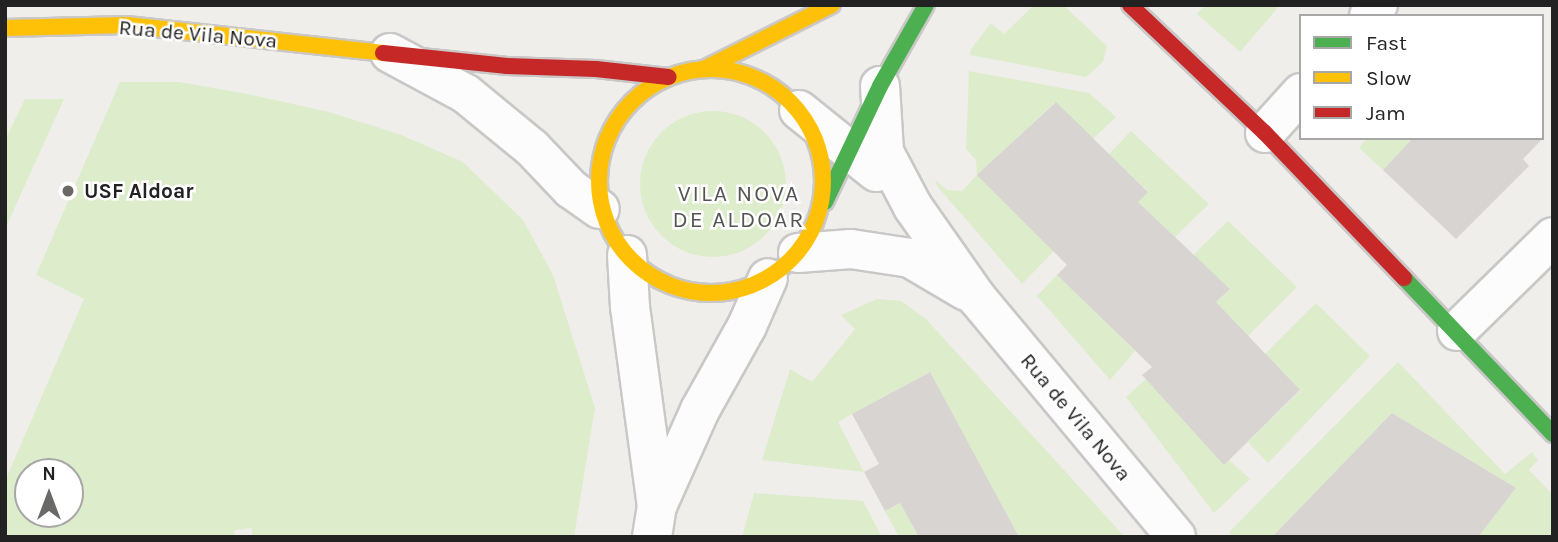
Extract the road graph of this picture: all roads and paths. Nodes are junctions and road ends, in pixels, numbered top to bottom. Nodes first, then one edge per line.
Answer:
1 (832, 5) edge
2 (926, 5) edge
3 (1130, 5) edge
4 (5, 28) edge
5 (390, 53) junction
6 (704, 69) junction
7 (669, 77) junction
8 (880, 86) junction
9 (1299, 95) edge
10 (799, 110) junction
11 (1265, 133) junction
12 (850, 150) junction
13 (913, 207) junction
14 (600, 209) junction
15 (817, 220) junction
16 (1553, 237) edge
17 (798, 253) junction
18 (626, 255) junction
19 (768, 278) junction
20 (976, 298) junction
21 (1457, 331) junction
22 (1553, 434) edge
23 (655, 522) edge
24 (1176, 537) edge

1 - 6 street
2 - 8 street
3 - 11 street
4 - 5 street, Rua de Vila Nova
5 - 7 street, Rua de Vila Nova
5 - 14 street, Rua de Vila Nova
6 - 7 street
6 - 10 street
7 - 14 street
8 - 12 street
8 - 13 street, Rua de Vila Nova
9 - 11 street
10 - 12 street, Rua de Vila Nova
10 - 15 street
11 - 21 street
12 - 13 street, Rua de Vila Nova
12 - 15 street
13 - 20 street, Rua de Vila Nova
14 - 18 street
15 - 17 street
16 - 21 street
17 - 19 street
17 - 20 street, Rua de Vila Nova
18 - 19 street
18 - 23 street
19 - 23 street
20 - 24 street, Rua de Vila Nova
21 - 22 street

